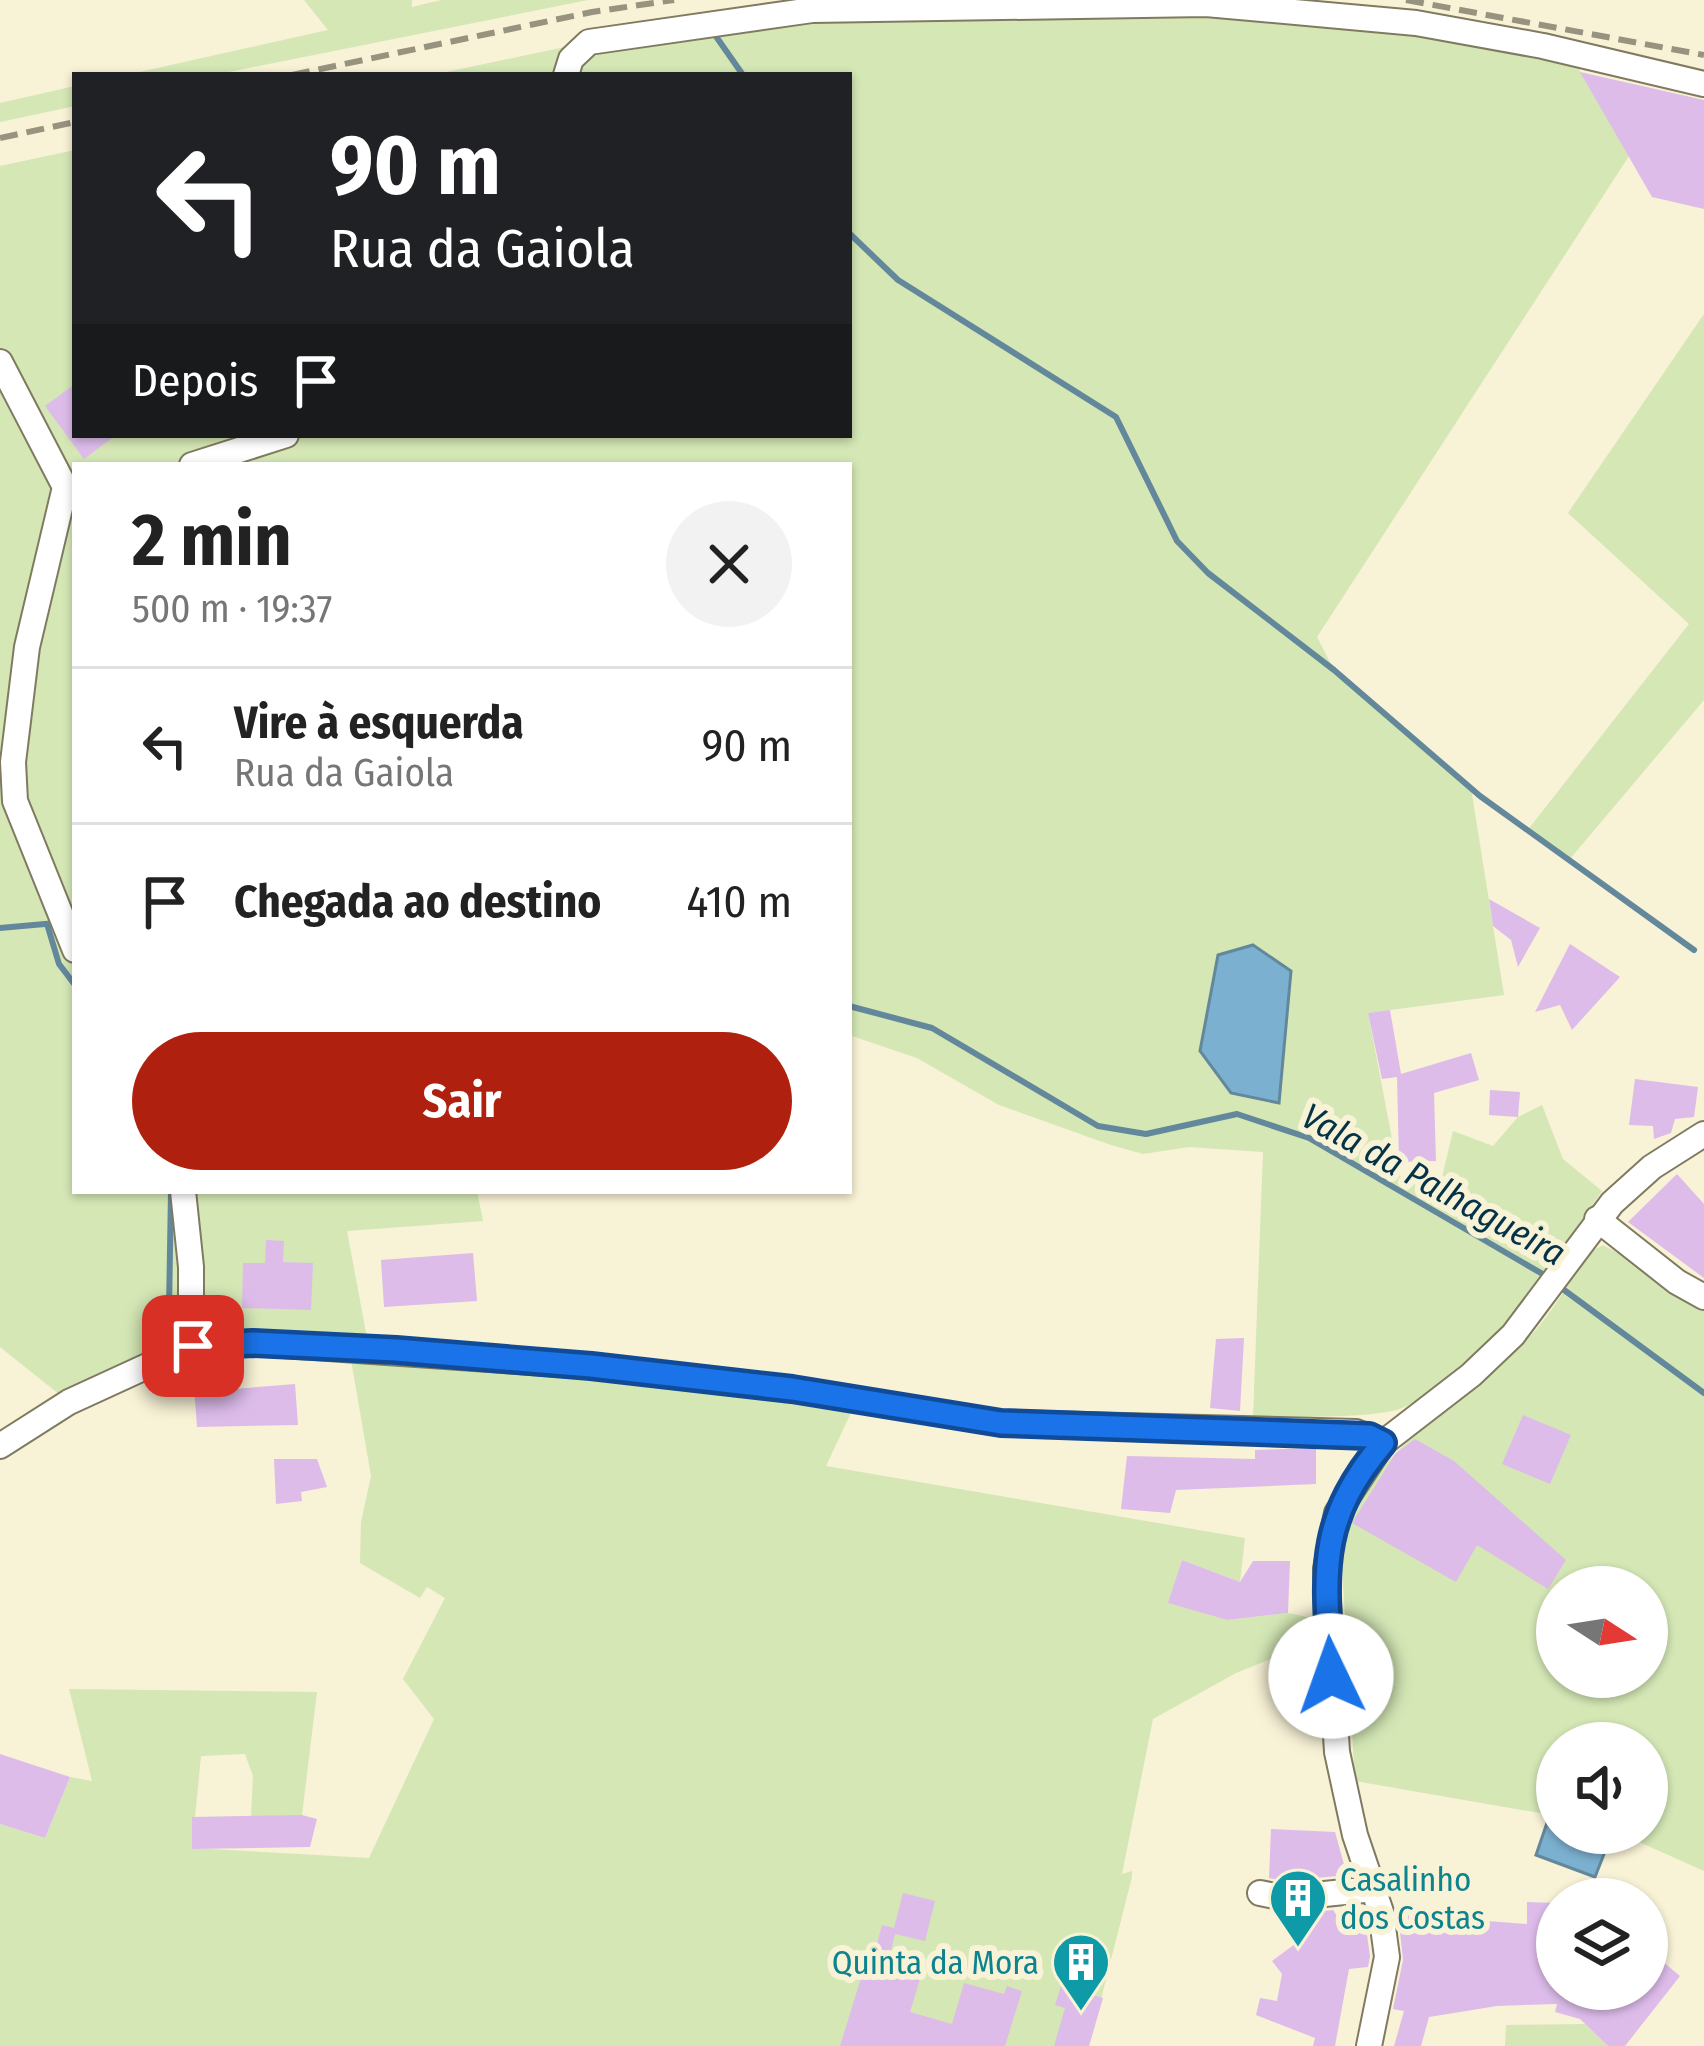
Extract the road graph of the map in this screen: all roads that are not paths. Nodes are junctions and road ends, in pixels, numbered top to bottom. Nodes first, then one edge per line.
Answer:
1 (567, 72) edge
2 (1704, 84) edge
3 (0, 362) edge
4 (277, 438) edge
5 (201, 462) edge
6 (70, 488) edge
7 (68, 934) edge
8 (1704, 1134) edge
9 (183, 1194) edge
10 (1598, 1219) junction
11 (1704, 1297) edge
12 (191, 1346) junction
13 (1383, 1443) junction
14 (0, 1446) edge
15 (1374, 1889) junction
16 (1260, 1893) dead end
17 (1369, 2046) edge

1 - 2 street
3 - 6 street
4 - 5 street
6 - 7 street
8 - 10 street
9 - 12 street
10 - 11 street
10 - 13 street
12 - 13 street
12 - 14 street
13 - 15 street
15 - 16 street
15 - 17 street

